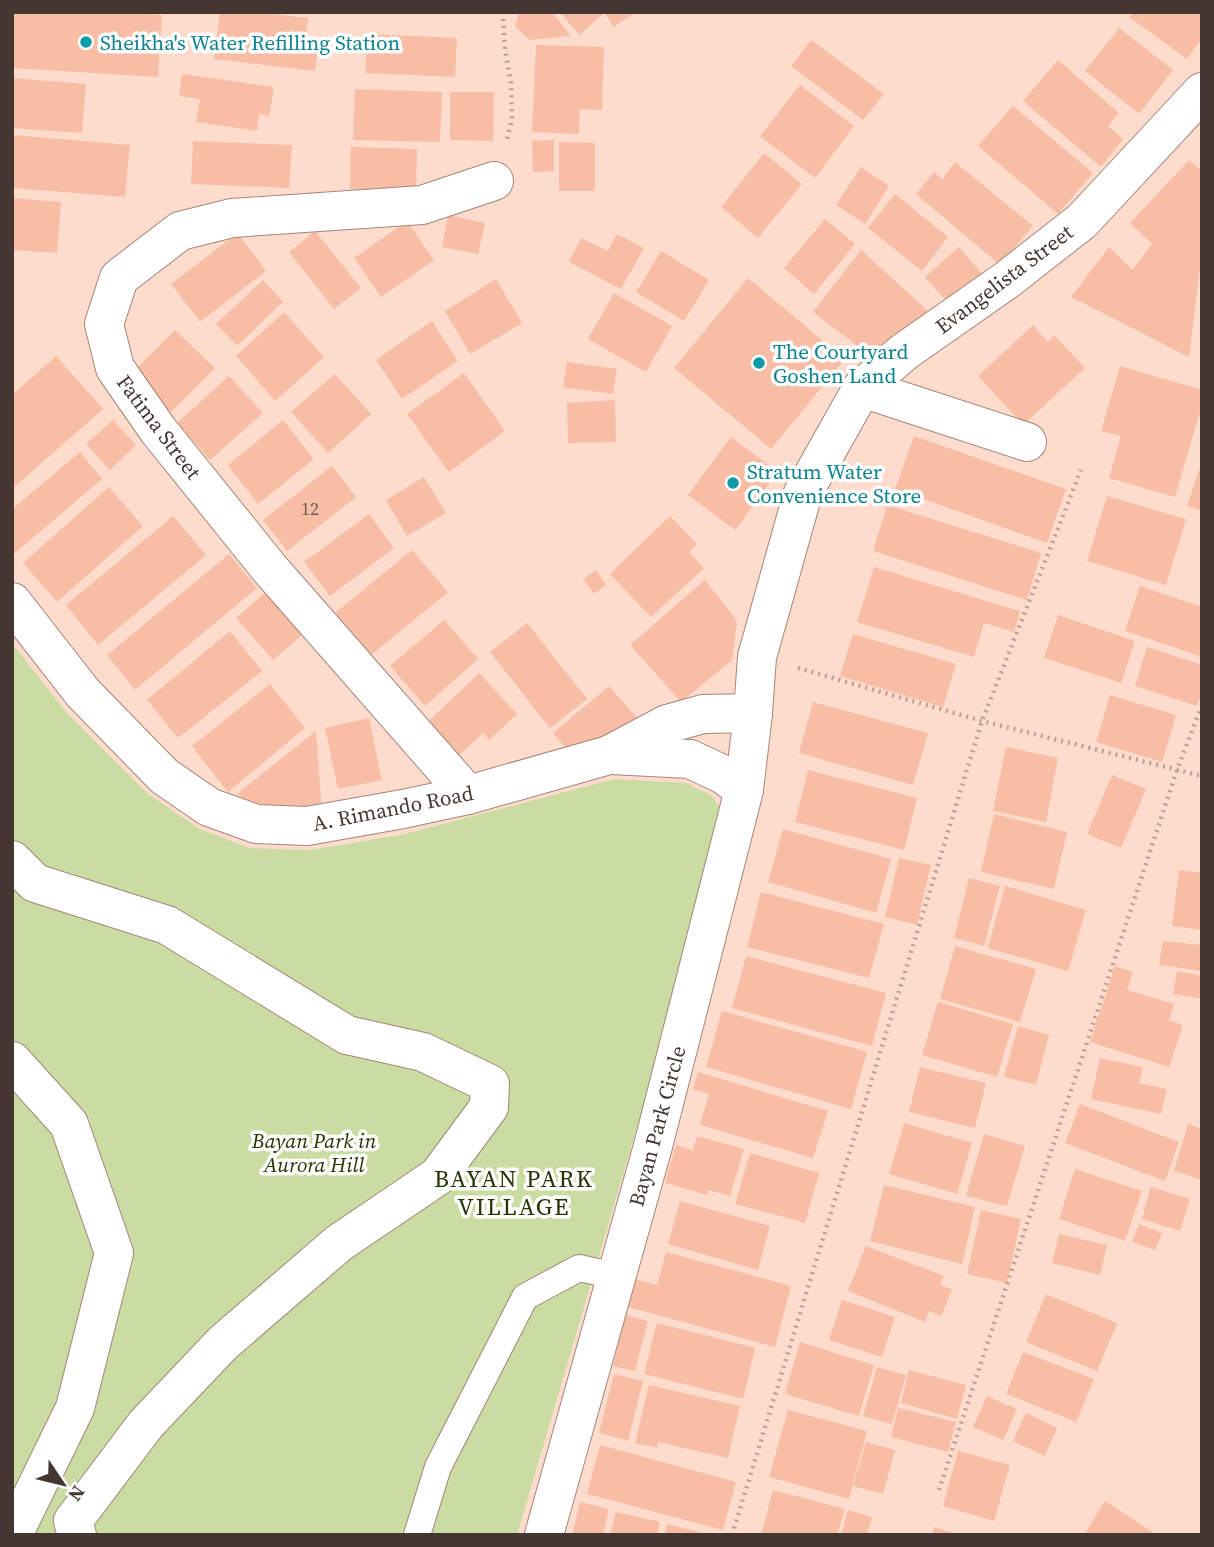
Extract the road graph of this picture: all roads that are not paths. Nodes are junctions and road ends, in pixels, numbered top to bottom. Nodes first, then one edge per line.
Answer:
1 (1202, 92) edge
2 (494, 181) road end
3 (862, 388) junction
4 (1027, 442) dead end
5 (12, 602) edge
6 (752, 713) junction
7 (609, 755) junction
8 (744, 790) junction
9 (468, 794) junction
10 (12, 860) edge
11 (12, 1062) edge
12 (615, 1276) junction
13 (13, 1535) edge
14 (77, 1535) edge
15 (417, 1535) edge
16 (544, 1535) edge

1 - 3 street, Evangelista Street
2 - 9 street, Fatima Street
3 - 4 street
3 - 6 street, Evangelista Street
5 - 9 street, A. Rimando Road
6 - 7 street, A. Rimando Road
6 - 8 street, Bayan Park Circle
7 - 8 street, A. Rimando Road
7 - 9 street, A. Rimando Road
8 - 12 street, Bayan Park Circle
10 - 14 street
11 - 13 street
12 - 15 lane
12 - 16 street, Bayan Park Circle

